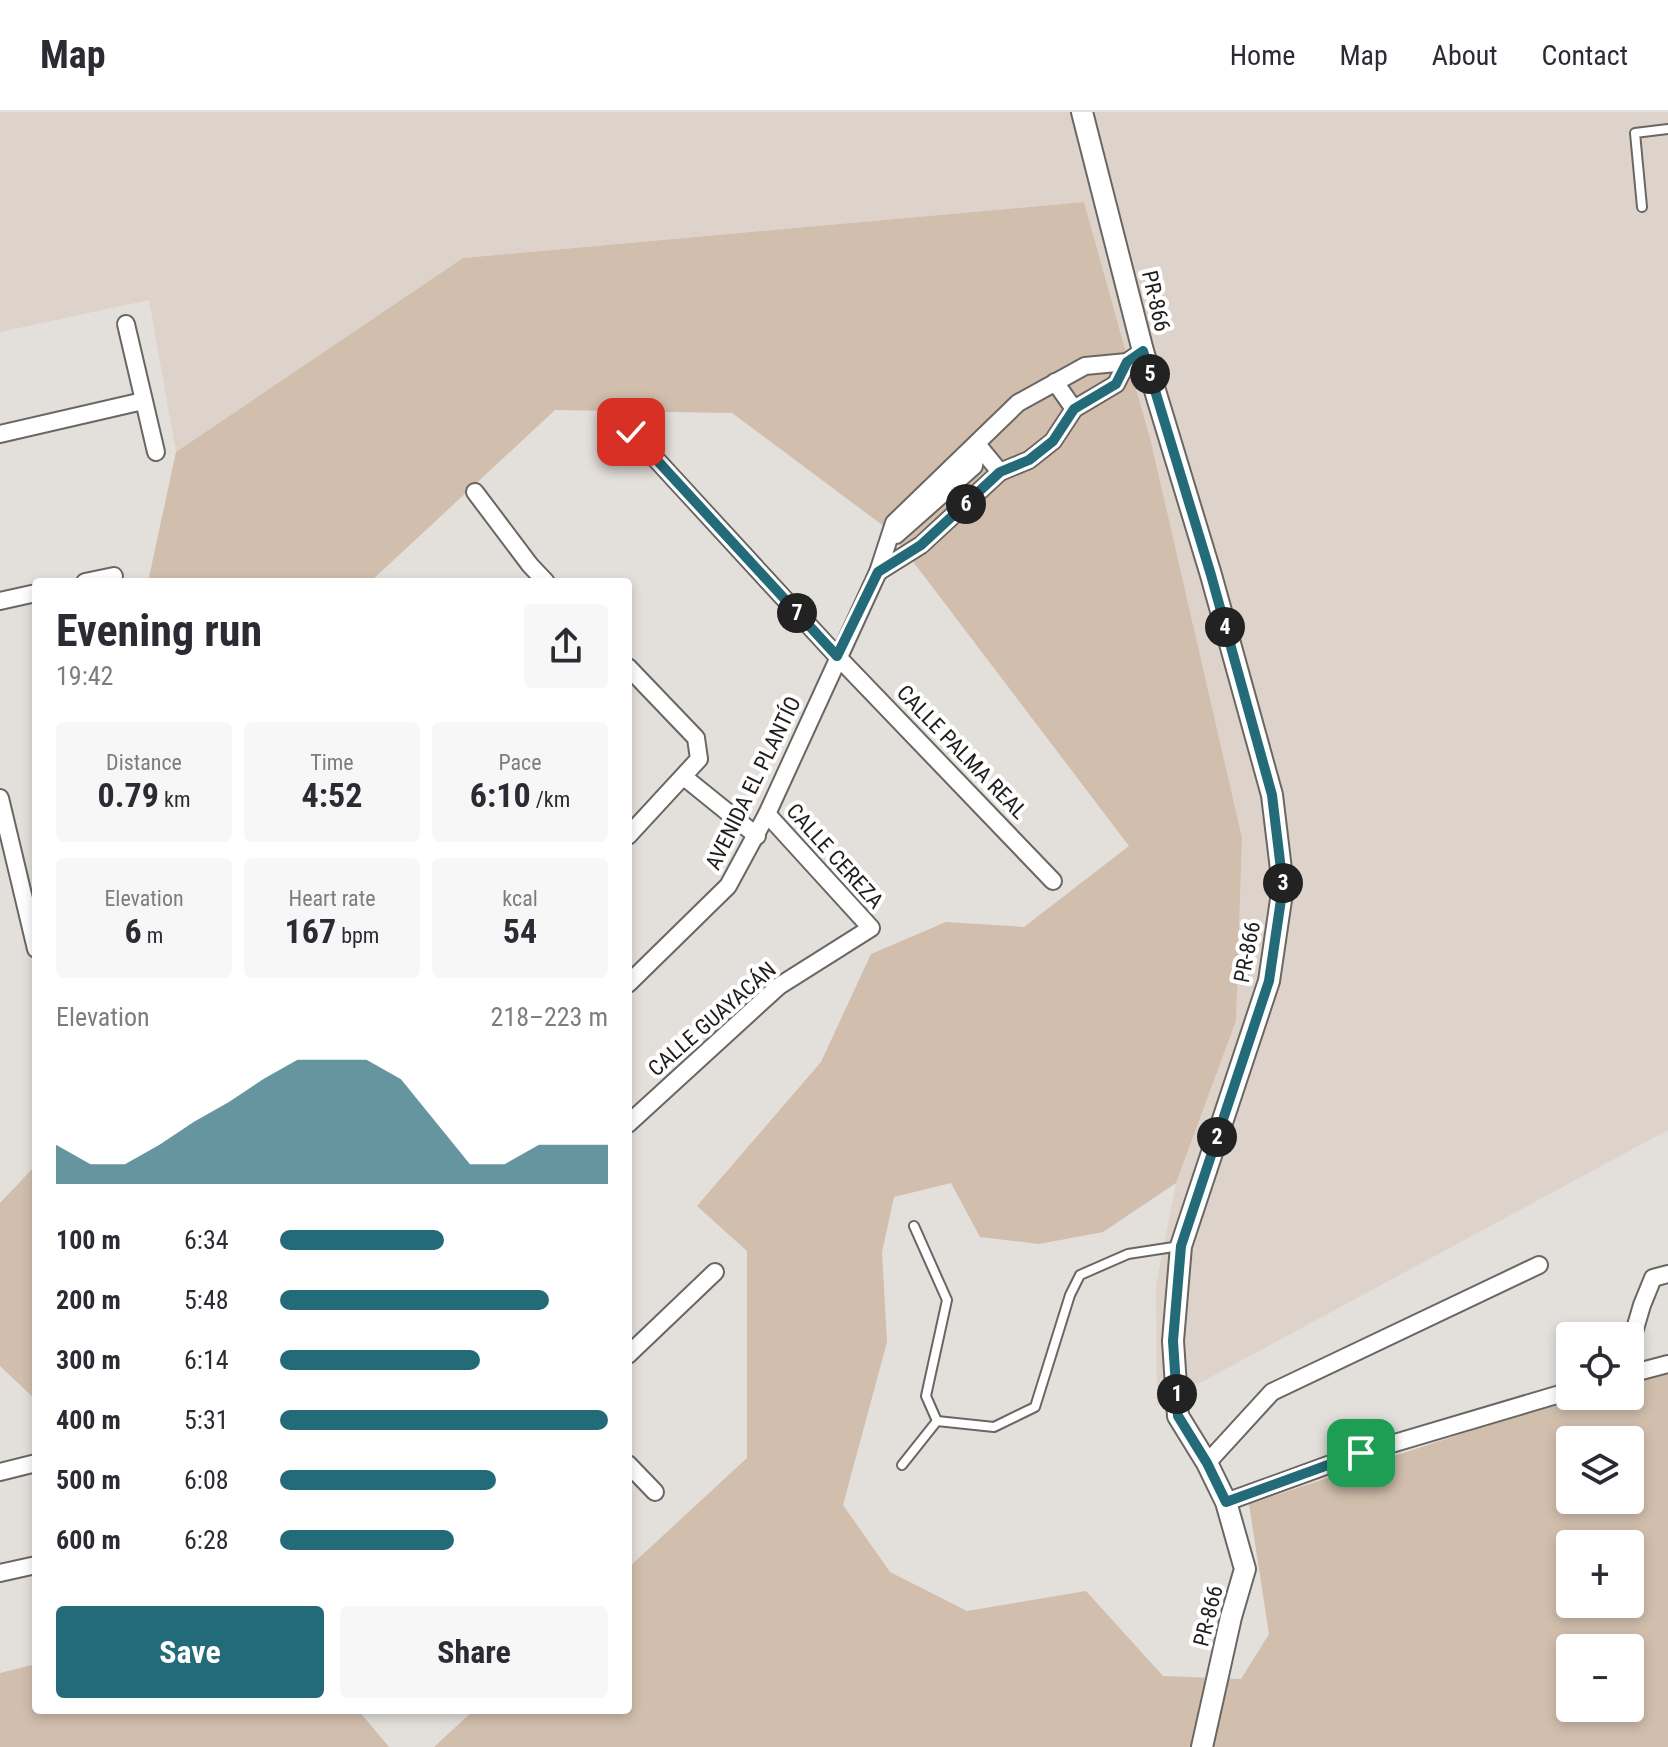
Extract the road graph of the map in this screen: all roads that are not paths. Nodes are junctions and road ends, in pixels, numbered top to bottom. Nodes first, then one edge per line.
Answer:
1 (1082, 112) edge
2 (1668, 129) edge
3 (1642, 207) dead end
4 (126, 324) dead end
5 (1135, 356) junction
6 (1055, 382) junction
7 (143, 401) junction
8 (1074, 409) junction
9 (631, 432) dead end
10 (0, 434) edge
11 (977, 444) junction
12 (156, 452) dead end
13 (1000, 472) junction
14 (475, 492) dead end
15 (878, 572) junction
16 (114, 576) dead end
17 (104, 578) edge
18 (542, 578) edge
19 (32, 594) edge
20 (0, 601) edge
21 (837, 656) junction
22 (632, 671) edge
23 (684, 777) junction
24 (0, 798) edge
25 (767, 814) junction
26 (632, 832) edge
27 (757, 836) junction
28 (1053, 881) dead end
29 (871, 928) joint
30 (32, 932) edge
31 (632, 980) edge
32 (632, 1120) edge
33 (914, 1226) dead end
34 (1181, 1246) junction
35 (1539, 1265) dead end
36 (715, 1272) dead end
37 (1668, 1274) edge
38 (1637, 1322) edge
39 (632, 1351) edge
40 (1668, 1364) edge
41 (1644, 1370) edge
42 (1556, 1395) edge
43 (937, 1421) junction
44 (1207, 1463) junction
45 (32, 1464) edge
46 (902, 1465) dead end
47 (632, 1468) edge
48 (0, 1472) edge
49 (655, 1492) dead end
50 (1226, 1502) junction
51 (32, 1566) edge
52 (0, 1573) edge
53 (1202, 1747) edge

1 - 5 street, PR-866 / PR-866
2 - 3 lane
4 - 7 street
5 - 6 street, AVENIDA EL PLANTÍO
5 - 8 street
5 - 34 street, PR-866 / PR-866
6 - 8 street
6 - 11 street, AVENIDA EL PLANTÍO
7 - 10 street
7 - 12 street
8 - 13 street
9 - 21 street, CALLE PALMA REAL
11 - 13 street
11 - 15 street, AVENIDA EL PLANTÍO
13 - 15 street
14 - 18 street
15 - 21 street, AVENIDA EL PLANTÍO
16 - 17 street
19 - 20 street
21 - 25 street, AVENIDA EL PLANTÍO
21 - 28 street, CALLE PALMA REAL
22 - 23 street
23 - 26 street
23 - 27 street
24 - 30 street
25 - 27 street, AVENIDA EL PLANTÍO
25 - 29 street, CALLE CEREZA
27 - 31 street, AVENIDA EL PLANTÍO
29 - 32 street, CALLE GUAYACÁN
33 - 43 lane
34 - 43 lane
34 - 44 street, PR-866 / PR-866
35 - 44 street
36 - 39 street
37 - 38 street
40 - 41 street
42 - 50 street
43 - 46 lane
44 - 50 street, PR-866 / PR-866
45 - 48 street
47 - 49 street
50 - 53 street, PR-866 / PR-866
51 - 52 street

